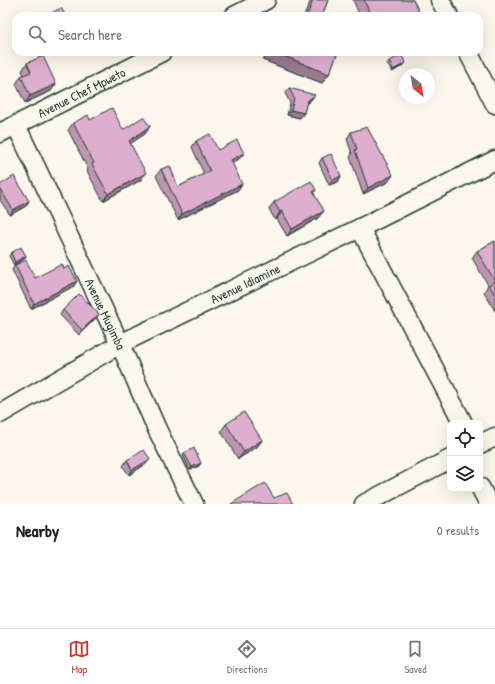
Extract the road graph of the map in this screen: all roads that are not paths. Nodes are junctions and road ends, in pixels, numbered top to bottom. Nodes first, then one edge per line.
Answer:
1 (266, 0) edge
2 (440, 0) edge
3 (242, 12) edge
4 (447, 12) edge
5 (154, 56) edge
6 (470, 56) edge
7 (495, 104) edge
8 (8, 129) edge
9 (495, 160) edge
10 (360, 228) junction
11 (120, 344) junction
12 (0, 414) edge
13 (461, 420) edge
14 (495, 437) edge
15 (483, 443) edge
16 (447, 461) edge
17 (483, 492) edge
18 (194, 504) edge
19 (364, 504) edge
20 (489, 504) edge

1 - 3 street
2 - 4 street
5 - 8 street, Avenue Chef Mpweto
6 - 7 street
8 - 11 street, Avenue Mugimba
9 - 10 street, Avenue Idiamine
10 - 11 street, Avenue Idiamine
10 - 13 street
11 - 12 street, Avenue Idiamine
11 - 18 street, Avenue Mugimba
14 - 15 street
16 - 19 street
17 - 20 street

